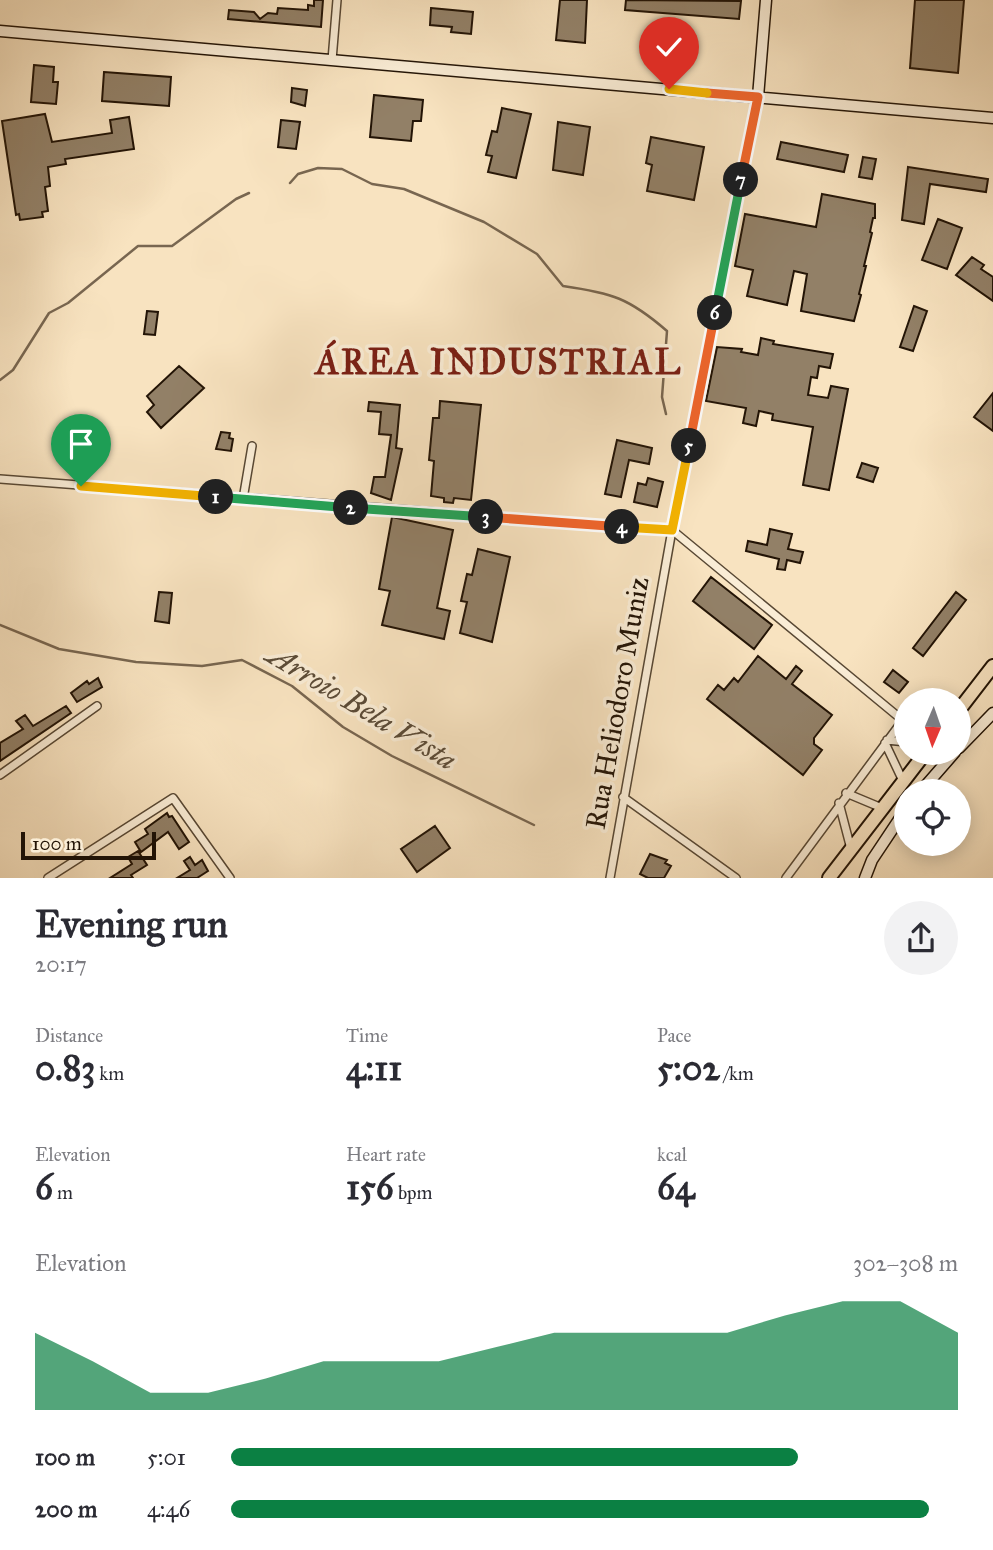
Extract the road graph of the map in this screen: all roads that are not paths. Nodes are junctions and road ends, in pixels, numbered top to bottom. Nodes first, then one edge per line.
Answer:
1 (337, 0) edge
2 (766, 0) edge
3 (0, 31) edge
4 (332, 60) junction
5 (758, 97) junction
6 (993, 118) edge
7 (252, 446) dead end
8 (0, 479) edge
9 (243, 499) junction
10 (672, 530) junction
11 (993, 666) edge
12 (971, 694) edge
13 (97, 706) dead end
14 (993, 713) edge
15 (894, 714) edge
16 (894, 733) edge
17 (971, 736) edge
18 (886, 742) junction
19 (894, 742) edge
20 (916, 765) edge
21 (944, 765) edge
22 (0, 775) edge
23 (902, 779) edge
24 (905, 779) edge
25 (931, 779) edge
26 (846, 793) junction
27 (894, 793) edge
28 (623, 797) junction
29 (839, 803) junction
30 (882, 808) junction
31 (894, 827) edge
32 (851, 849) junction
33 (48, 878) edge
34 (230, 878) edge
35 (610, 878) edge
36 (736, 878) edge
37 (786, 878) edge
38 (829, 878) edge
39 (865, 878) edge

1 - 4 street
2 - 5 main road, Rua Heliodoro Muniz
3 - 4 main road
4 - 5 main road
5 - 6 main road
5 - 10 street, Rua Heliodoro Muniz
7 - 9 street
8 - 9 street
9 - 10 street
10 - 15 street
10 - 28 street, Rua Heliodoro Muniz
11 - 12 highway
13 - 22 street
14 - 17 main road
16 - 18 street
18 - 19 street
18 - 23 street
18 - 26 street
20 - 24 highway
21 - 25 main road
26 - 29 street
26 - 30 street
27 - 30 highway
28 - 35 street, Rua Heliodoro Muniz
28 - 36 street
29 - 32 street
29 - 37 street
30 - 32 highway
31 - 39 main road
32 - 38 highway
33 - 34 street

